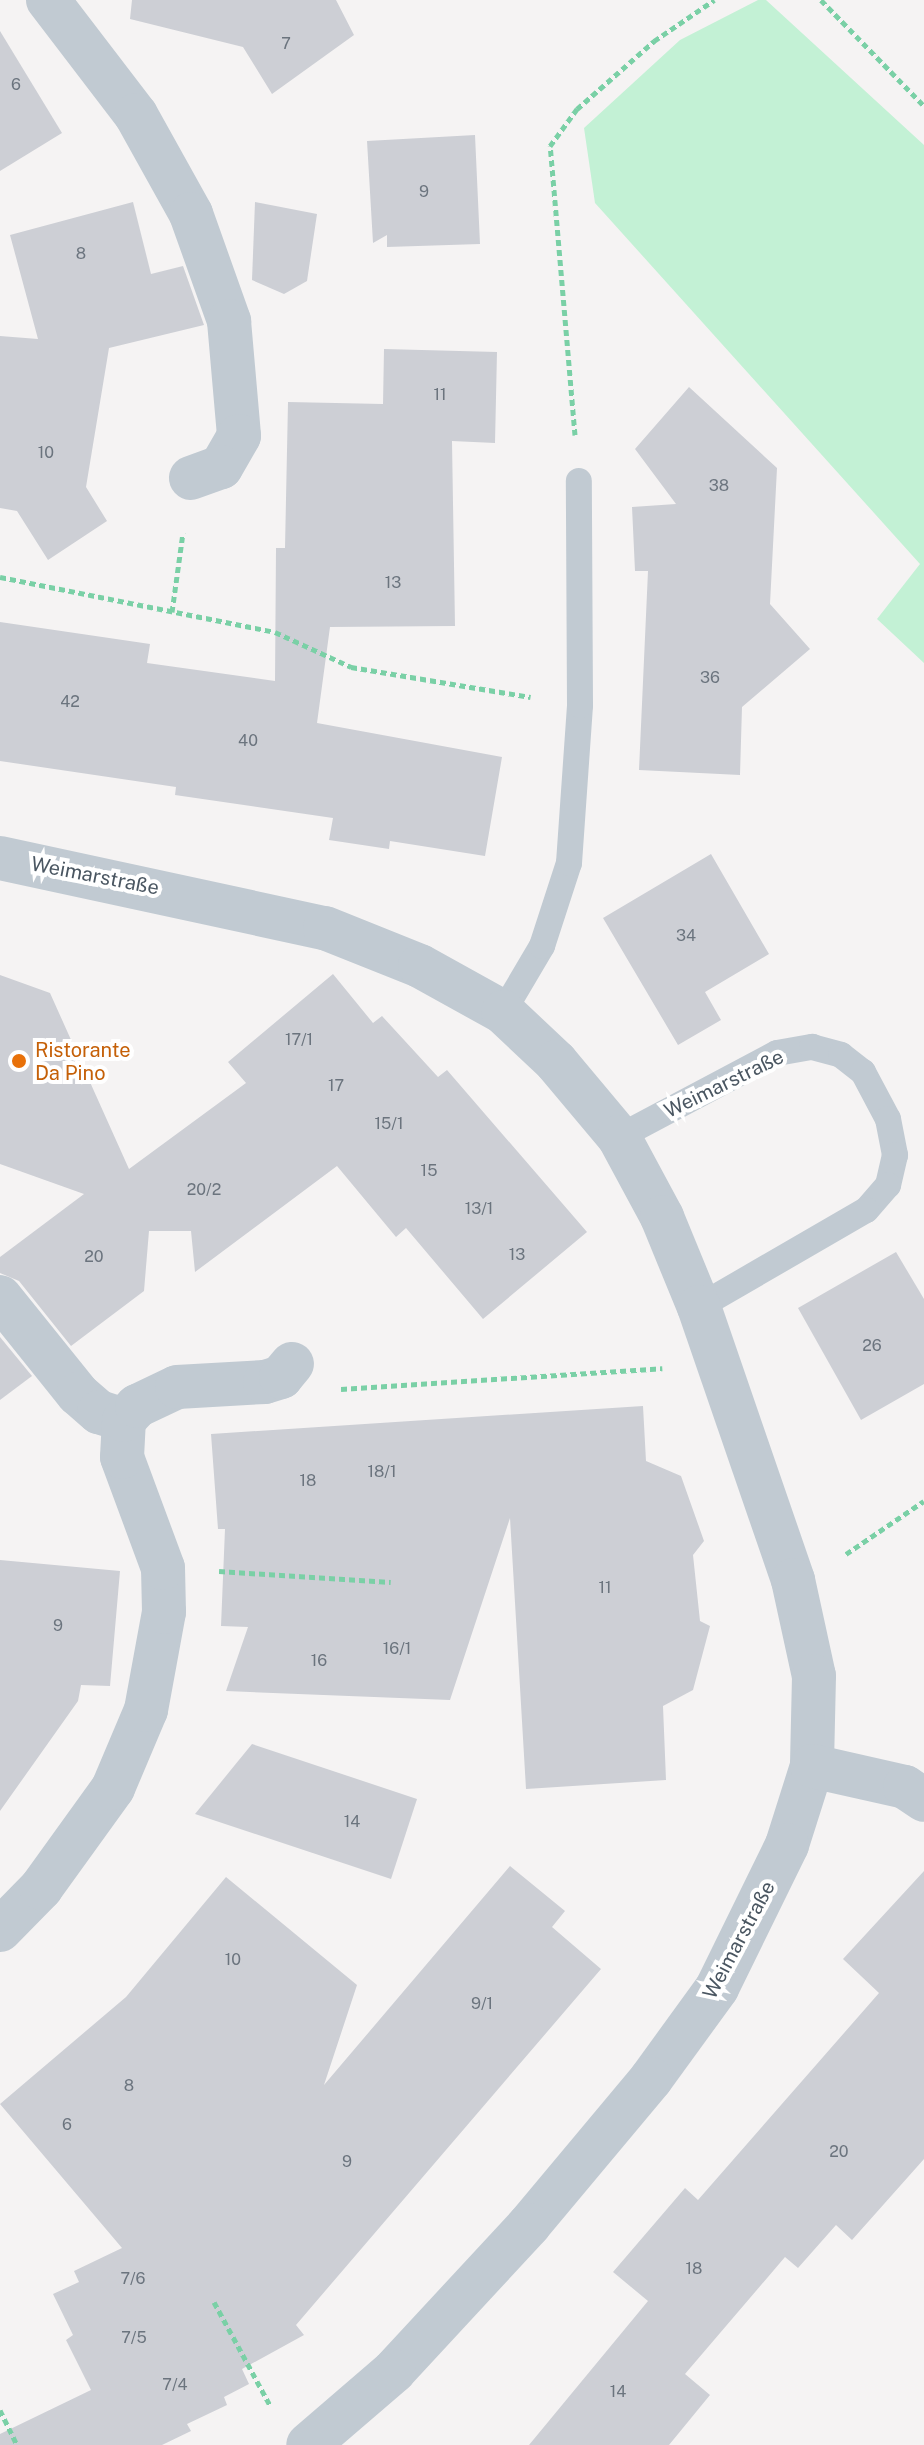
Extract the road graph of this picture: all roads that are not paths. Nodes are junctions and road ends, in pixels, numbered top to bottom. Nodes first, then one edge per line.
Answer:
1 (48, 0) edge
2 (191, 478) road end
3 (579, 481) road end
4 (0, 858) edge
5 (503, 1012) junction
6 (619, 1137) junction
7 (0, 1297) edge
8 (699, 1307) junction
9 (292, 1364) road end
10 (124, 1420) junction
11 (812, 1766) junction
12 (924, 1800) edge
13 (0, 1930) edge
14 (292, 2432) edge

1 - 2 street
3 - 5 lane
4 - 5 street, Weimarstraße
5 - 6 street, Weimarstraße
6 - 8 street, Weimarstraße
6 - 8 lane, Weimarstraße
7 - 10 street
8 - 11 street, Weimarstraße
9 - 10 street
10 - 13 street
11 - 12 street
11 - 14 street, Weimarstraße

